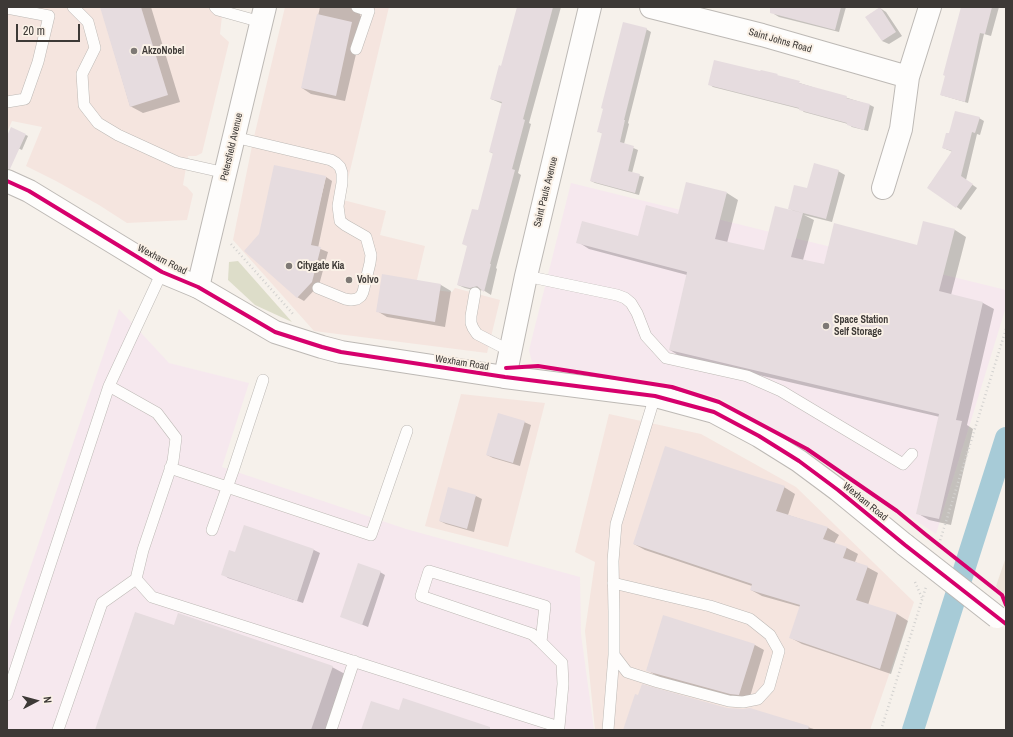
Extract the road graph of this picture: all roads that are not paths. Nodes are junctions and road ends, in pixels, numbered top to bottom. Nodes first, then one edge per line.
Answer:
1 (73, 7) edge
2 (215, 7) edge
3 (357, 7) edge
4 (590, 7) edge
5 (652, 7) edge
6 (930, 7) edge
7 (7, 8) edge
8 (50, 12) edge
9 (263, 15) edge
10 (356, 49) dead end
11 (908, 77) junction
12 (7, 102) edge
13 (234, 137) junction
14 (226, 173) junction
15 (7, 181) edge
16 (883, 188) dead end
17 (162, 272) junction
18 (526, 276) junction
19 (198, 287) junction
20 (318, 288) dead end
21 (475, 293) dead end
22 (510, 351) junction
23 (505, 377) junction
24 (263, 380) dead end
25 (110, 386) junction
26 (656, 396) junction
27 (407, 431) dead end
28 (912, 454) dead end
29 (170, 468) junction
30 (228, 487) junction
31 (212, 530) dead end
32 (136, 579) junction
33 (614, 583) junction
34 (1001, 621) edge
35 (541, 642) junction
36 (614, 655) junction
37 (354, 661) junction
38 (7, 695) edge
39 (560, 728) edge
40 (58, 730) edge
41 (331, 730) edge
42 (608, 730) edge

1 - 14 lane
2 - 9 lane
3 - 10 lane
4 - 18 street, Saint Pauls Avenue
5 - 11 street, Saint Johns Road
6 - 11 street
7 - 8 lane
8 - 12 lane
9 - 13 street, Petersfield Avenue
11 - 16 street
13 - 14 street, Petersfield Avenue
13 - 20 lane
14 - 19 street, Petersfield Avenue
15 - 17 street, Wexham Road
17 - 19 street, Wexham Road
17 - 25 lane
18 - 22 street, Saint Pauls Avenue
18 - 28 lane
19 - 23 street, Wexham Road
21 - 22 lane
22 - 23 street, Saint Pauls Avenue
23 - 26 street, Wexham Road
24 - 30 lane
25 - 29 lane
25 - 38 lane
26 - 33 lane
26 - 34 street, Wexham Road, bridge
27 - 30 lane
29 - 30 lane
29 - 32 lane
30 - 31 lane
32 - 37 lane
32 - 40 lane
33 - 36 lane
33 - 36 lane
35 - 35 lane
35 - 39 lane
36 - 42 lane
37 - 39 lane
37 - 41 lane

